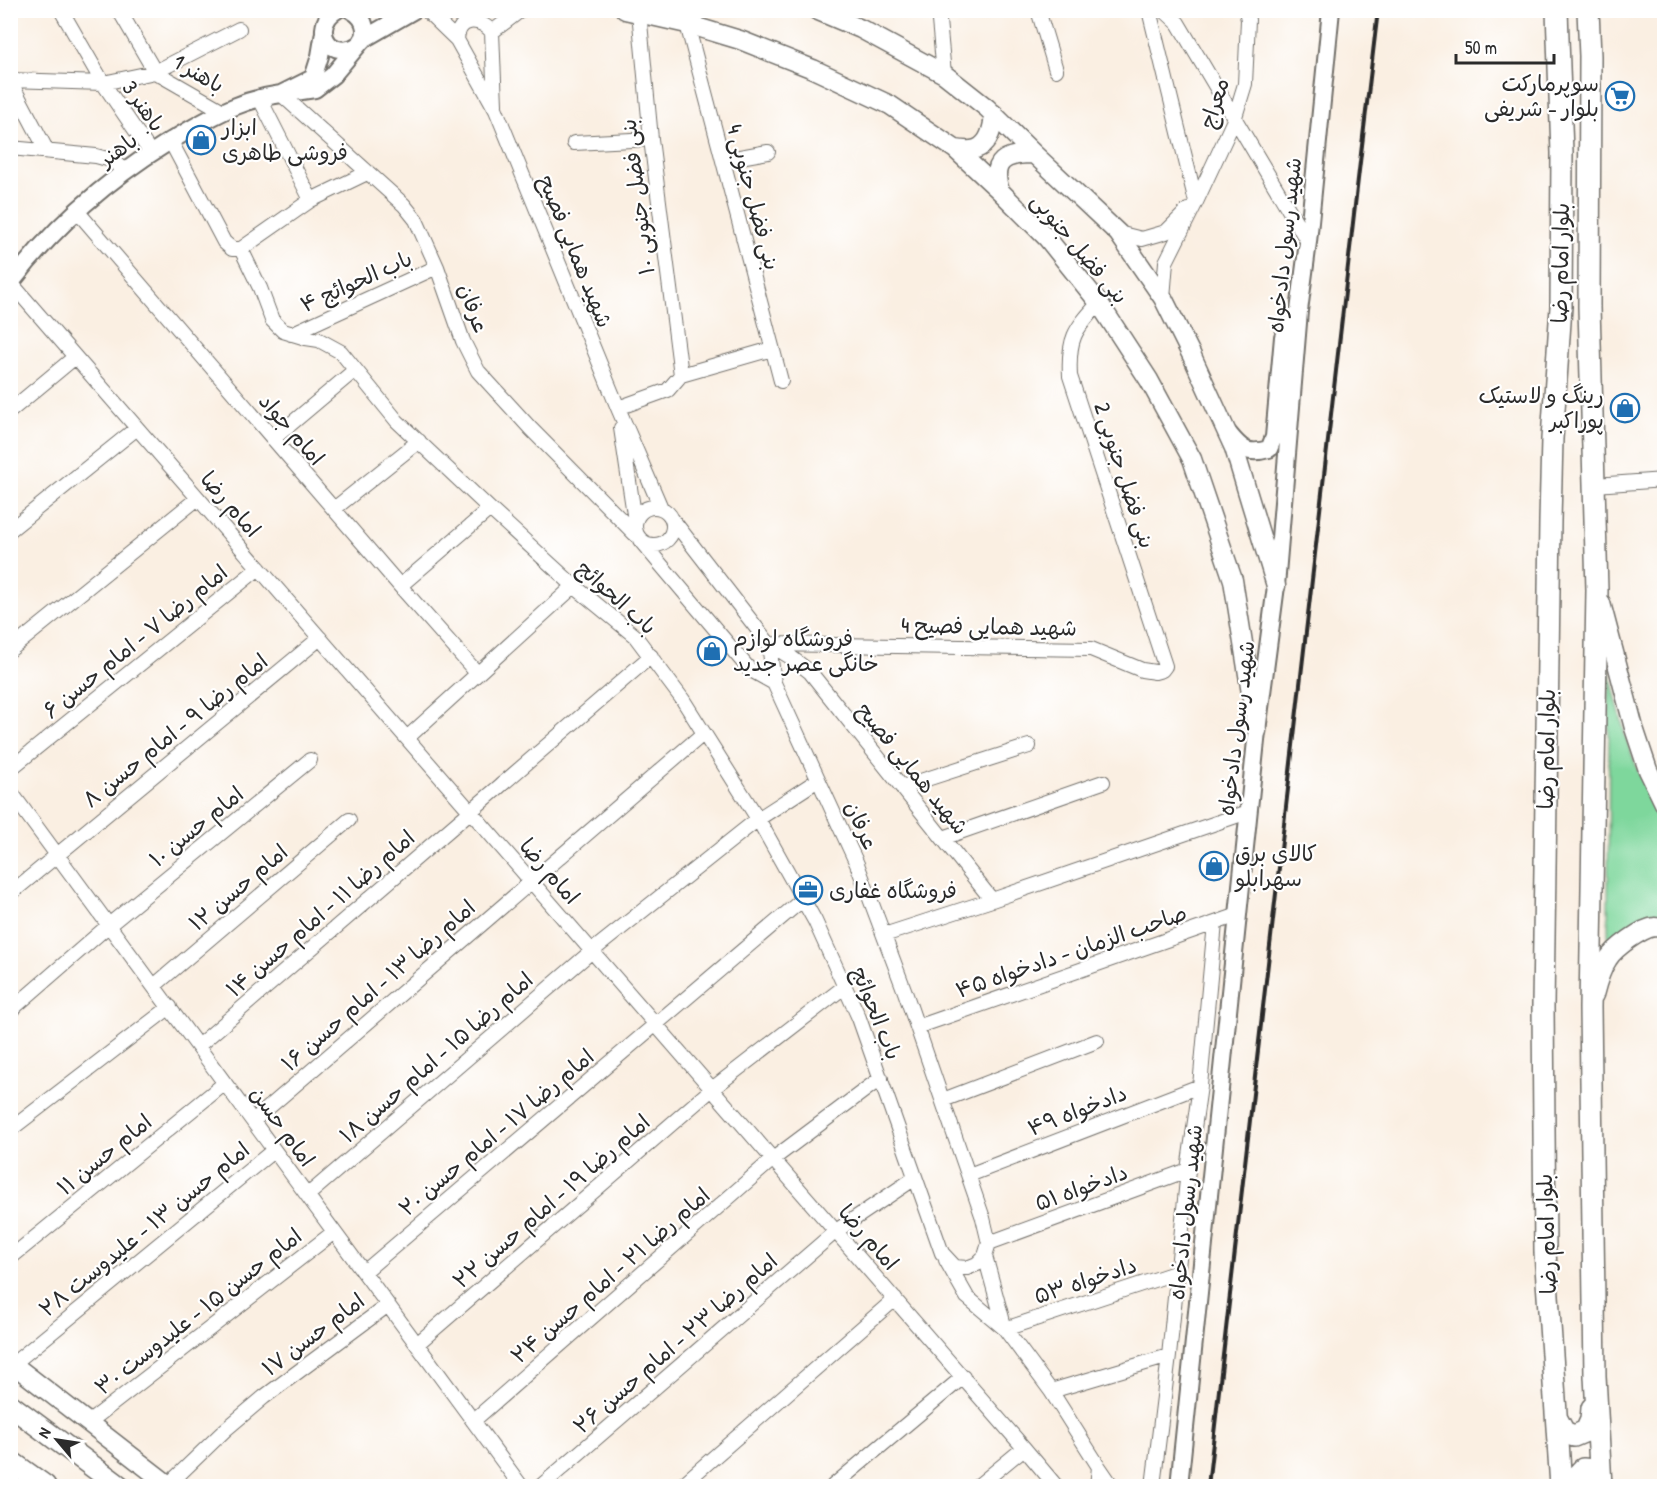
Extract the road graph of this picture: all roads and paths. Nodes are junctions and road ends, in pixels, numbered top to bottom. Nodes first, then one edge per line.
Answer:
1 (62, 10) edge
2 (119, 10) edge
3 (337, 10) edge
4 (351, 10) edge
5 (414, 10) edge
6 (426, 10) edge
7 (521, 10) edge
8 (816, 10) edge
9 (938, 10) edge
10 (1038, 10) edge
11 (1149, 10) edge
12 (1164, 10) edge
13 (1246, 10) edge
14 (1331, 10) edge
15 (1557, 10) edge
16 (1588, 10) edge
17 (632, 11) edge
18 (323, 22) edge
19 (687, 24) junction
20 (239, 29) dead end
21 (492, 32) junction
22 (457, 40) junction
23 (361, 42) junction
24 (1056, 70) dead end
25 (155, 72) junction
26 (944, 74) junction
27 (10, 81) edge
28 (103, 83) junction
29 (281, 94) junction
30 (259, 97) junction
31 (496, 110) junction
32 (223, 111) junction
33 (994, 114) junction
34 (1234, 120) junction
35 (651, 139) junction
36 (170, 140) junction
37 (574, 143) dead end
38 (10, 148) edge
39 (955, 149) junction
40 (47, 151) junction
41 (768, 152) dead end
42 (151, 153) junction
43 (1034, 154) junction
44 (723, 160) junction
45 (124, 170) junction
46 (367, 173) junction
47 (1000, 191) junction
48 (311, 200) junction
49 (1196, 202) junction
50 (77, 211) junction
51 (1118, 233) junction
52 (1308, 242) junction
53 (241, 249) junction
54 (437, 267) junction
55 (11, 284) edge
56 (1163, 298) junction
57 (1099, 303) junction
58 (1299, 311) junction
59 (291, 334) junction
60 (772, 349) junction
61 (75, 357) junction
62 (355, 370) junction
63 (681, 375) junction
64 (781, 381) dead end
65 (618, 408) junction
66 (10, 411) edge
67 (137, 428) junction
68 (1226, 430) junction
69 (273, 439) junction
70 (419, 441) junction
71 (1665, 480) edge
72 (1595, 485) junction
73 (198, 498) junction
74 (661, 508) junction
75 (334, 509) junction
76 (490, 509) junction
77 (672, 519) junction
78 (10, 530) edge
79 (637, 532) junction
80 (259, 568) junction
81 (400, 586) junction
82 (574, 586) junction
83 (1276, 586) junction
84 (1598, 590) junction
85 (320, 638) junction
86 (769, 644) junction
87 (10, 650) edge
88 (651, 656) junction
89 (1166, 666) joint
90 (477, 673) junction
91 (774, 683) junction
92 (1257, 731) junction
93 (704, 733) junction
94 (407, 738) junction
95 (1029, 746) dead end
96 (310, 760) dead end
97 (10, 769) edge
98 (818, 780) junction
99 (1103, 782) dead end
100 (902, 787) junction
101 (10, 791) edge
102 (1665, 803) edge
103 (470, 811) junction
104 (1248, 812) junction
105 (758, 819) junction
106 (350, 820) dead end
107 (943, 838) junction
108 (57, 854) junction
109 (531, 881) junction
110 (10, 894) edge
111 (802, 900) junction
112 (992, 900) junction
113 (1238, 915) junction
114 (1215, 923) junction
115 (109, 925) junction
116 (1665, 929) edge
117 (884, 935) junction
118 (592, 951) junction
119 (154, 986) junction
120 (844, 987) junction
121 (170, 1007) junction
122 (1590, 1008) junction
123 (10, 1011) edge
124 (656, 1024) junction
125 (917, 1027) junction
126 (1097, 1041) dead end
127 (198, 1046) junction
128 (881, 1078) junction
129 (225, 1083) junction
130 (1200, 1086) junction
131 (712, 1089) junction
132 (943, 1100) junction
133 (253, 1121) junction
134 (10, 1130) edge
135 (274, 1150) junction
136 (773, 1160) junction
137 (1188, 1170) junction
138 (969, 1175) junction
139 (915, 1178) junction
140 (308, 1195) junction
141 (334, 1232) junction
142 (836, 1232) junction
143 (987, 1250) junction
144 (942, 1253) junction
145 (10, 1258) edge
146 (363, 1272) junction
147 (1178, 1272) junction
148 (895, 1299) junction
149 (388, 1305) junction
150 (1005, 1329) junction
151 (417, 1344) junction
152 (1169, 1356) junction
153 (12, 1363) edge
154 (1595, 1376) junction
155 (963, 1377) junction
156 (1051, 1391) junction
157 (10, 1405) edge
158 (1557, 1419) junction
159 (473, 1421) junction
160 (88, 1423) junction
161 (1024, 1448) junction
162 (10, 1461) edge
163 (1099, 1467) junction
164 (1601, 1484) edge
165 (45, 1486) edge
166 (119, 1486) edge
167 (169, 1486) edge
168 (521, 1486) edge
169 (541, 1486) edge
170 (681, 1486) edge
171 (833, 1486) edge
172 (978, 1486) edge
173 (1056, 1486) edge
174 (1096, 1486) edge
175 (1112, 1486) edge
176 (1153, 1486) edge
177 (1179, 1486) edge
178 (1561, 1486) edge
179 (1569, 1486) edge

1 - 28 street, باهنر 3
2 - 25 street
3 - 18 street
4 - 23 street
5 - 23 street, باهنر
6 - 22 street, شهید همایی فصیح
7 - 21 street
8 - 26 main road, بنی فضل جنوبی
9 - 26 street
10 - 24 street
11 - 49 street
12 - 34 street
13 - 34 street, معراج
14 - 52 street, شهید رسول دادخواه
15 - 158 main road, بلوار امام رضا
16 - 72 main road, بلوار امام رضا
17 - 19 main road, بنی فضل جنوبی
17 - 35 street, بنی فضل جنوبی ۱۰
18 - 23 street
18 - 29 street, باهنر
19 - 39 main road, بنی فضل جنوبی
19 - 44 street, بنی فضل جنوبی 4
20 - 25 street
21 - 22 street
21 - 31 street, شهید همایی فصیح
22 - 31 street, شهید همایی فصیح
23 - 29 street, باهنر
25 - 28 street
25 - 32 street, باهنر 1
26 - 33 main road, بنی فضل جنوبی
27 - 28 street
27 - 40 street
28 - 42 street, باهنر 3
29 - 30 street, باهنر
29 - 46 street, عرفان
30 - 32 street, باهنر
30 - 48 street
31 - 65 street, شهید همایی فصیح
32 - 36 street, باهنر
33 - 39 main road
33 - 43 main road, بنی فضل جنوبی
34 - 49 street, معراج
34 - 52 street
35 - 37 street
35 - 63 street, بنی فضل جنوبی ۱۰
36 - 42 street, باهنر
36 - 53 street
38 - 40 street
39 - 47 main road, بنی فضل جنوبی
40 - 45 street
41 - 44 street
42 - 45 street, باهنر
43 - 47 main road
43 - 51 main road, بنی فضل جنوبی
44 - 60 street, بنی فضل جنوبی 4
45 - 50 street, باهنر
46 - 48 street
46 - 54 street, عرفان
47 - 57 main road, بنی فضل جنوبی
48 - 53 street
49 - 51 street, معراج
49 - 56 street, معراج
50 - 55 street, باهنر
50 - 69 street, امام جواد
51 - 56 main road, بنی فضل جنوبی
52 - 58 street, شهید رسول دادخواه
53 - 59 street
54 - 59 street, باب الحوائج ۴
54 - 79 street, عرفان
55 - 61 street, امام رضا
56 - 68 main road, بنی فضل جنوبی
57 - 89 street, بنی فضل جنوبی 2
57 - 92 main road, بنی فضل جنوبی
58 - 68 street
58 - 83 street, شهید رسول دادخواه
59 - 62 street, باب الحوائج
60 - 63 street
60 - 64 street, بنی فضل جنوبی 4
61 - 66 street
61 - 67 street, امام رضا
62 - 69 street
62 - 70 street, باب الحوائج
63 - 65 street
65 - 74 street, شهید همایی فصیح
65 - 79 street, شهید همایی فصیح
67 - 73 street, امام رضا
67 - 78 street
68 - 83 main road, بنی فضل جنوبی
69 - 75 street, امام جواد
70 - 75 street
70 - 76 street, باب الحوائج
71 - 72 street
72 - 84 main road, بلوار امام رضا
73 - 80 street, امام رضا
73 - 87 street
74 - 77 street
74 - 79 street
75 - 81 street, امام جواد
76 - 81 street
76 - 82 street, باب الحوائج
77 - 79 street
77 - 86 street
79 - 91 street, عرفان
80 - 85 street, امام رضا
80 - 97 street, امام رضا ۷ - امام حسن ۶
81 - 90 street, امام جواد
82 - 88 street, باب الحوائج
82 - 90 street
83 - 92 street, شهید رسول دادخواه
84 - 102 main road
84 - 122 main road, بلوار امام رضا
85 - 94 street, امام رضا
85 - 108 street, امام رضا ۹ - امام حسن ۸
86 - 89 street, شهید همایی فصیح 4
86 - 91 street
86 - 100 street, شهید همایی فصیح
88 - 93 street, باب الحوائج
88 - 103 street, امام رضا ۱۱ - امام حسن ۱۴
90 - 94 street
91 - 98 street, عرفان
92 - 104 street, شهید رسول دادخواه
93 - 105 street, باب الحوائج
93 - 109 street, امام رضا ۱۳ - امام حسن ۱۶
94 - 103 street, امام رضا
95 - 100 street
96 - 115 street, امام حسن ۱۰
98 - 105 street, امام رضا ۱۵ - امام حسن ۱۸
98 - 117 street, عرفان
99 - 107 street
100 - 107 street, شهید همایی فصیح
101 - 108 street, امام حسن
103 - 109 street, امام رضا
103 - 127 street, امام رضا ۱۱ - امام حسن ۱۴
104 - 112 street
104 - 113 street, شهید رسول دادخواه
105 - 111 street, باب الحوائج
105 - 118 street, امام رضا ۱۵ - امام حسن ۱۸
106 - 119 street, امام حسن ۱۲
107 - 112 street, شهید همایی فصیح
108 - 110 street, امام رضا ۹ - امام حسن ۸
108 - 115 street, امام حسن
109 - 118 street, امام رضا
109 - 133 street, امام رضا ۱۳ - امام حسن ۱۶
111 - 120 street, باب الحوائج
111 - 124 street, امام رضا ۱۷ - امام حسن ۲۰
112 - 117 street
113 - 114 street, صاحب الزمان - دادخواه ۴۵
113 - 177 street, شهید رسول دادخواه
114 - 125 street, صاحب الزمان - دادخواه ۴۵
114 - 130 street
115 - 119 street, امام حسن
115 - 123 street, امام حسن ۱۰
116 - 122 main road
117 - 125 street, عرفان
118 - 124 street, امام رضا
118 - 140 street, امام رضا ۱۵ - امام حسن ۱۸
119 - 121 street, امام حسن
120 - 128 street, باب الحوائج
120 - 131 street, امام رضا ۱۹ - امام حسن ۲۲
121 - 127 street, امام حسن
121 - 134 street
122 - 154 main road, بلوار امام رضا
124 - 131 street, امام رضا
124 - 146 street, امام رضا ۱۷ - امام حسن ۲۰
125 - 132 street, عرفان
126 - 132 street
127 - 129 street, امام حسن
128 - 136 street, امام رضا ۲۱ - امام حسن ۲۴
128 - 139 street, باب الحوائج
129 - 133 street, امام حسن
129 - 145 street, امام حسن ۱۱
130 - 137 street
130 - 138 street, دادخواه ۴۹
131 - 136 street, امام رضا
131 - 151 street, امام رضا ۱۹ - امام حسن ۲۲
132 - 138 street, عرفان
133 - 135 street, امام حسن
135 - 140 street, امام حسن
135 - 153 street, امام حسن ۱۳ - علیدوست ۲۸
136 - 142 street, امام رضا
136 - 159 street, امام رضا ۲۱ - امام حسن ۲۴
137 - 143 street, دادخواه ۵۱
137 - 147 street
138 - 143 street, عرفان
139 - 142 street, امام رضا ۲۳ - امام حسن ۲۶
139 - 144 street, باب الحوائج
140 - 141 street, امام حسن
141 - 146 street, امام حسن
141 - 160 street, امام حسن ۱۵ - علیدوست ۳۰
142 - 148 street, امام رضا
142 - 169 street, امام رضا ۲۳ - امام حسن ۲۶
143 - 144 street
143 - 150 street, عرفان
144 - 150 street, باب الحوائج
146 - 149 street, امام حسن
147 - 150 street, دادخواه ۵۳
147 - 152 street
148 - 155 street, امام رضا
148 - 170 street
149 - 151 street, امام حسن
149 - 167 street, امام حسن ۱۷
150 - 156 street, باب الحوائج
151 - 159 street, امام حسن
152 - 156 street
152 - 176 street
153 - 160 main road
154 - 158 main road
154 - 164 main road, بلوار امام رضا
155 - 161 street, امام رضا
155 - 171 street
156 - 163 street, باب الحوائج
157 - 166 main road
158 - 178 main road, بلوار امام رضا
159 - 168 street, امام حسن
160 - 167 main road
161 - 172 street
161 - 173 street, امام رضا
162 - 165 main road
163 - 174 street
163 - 175 street, باب الحوائج
164 - 179 main road

